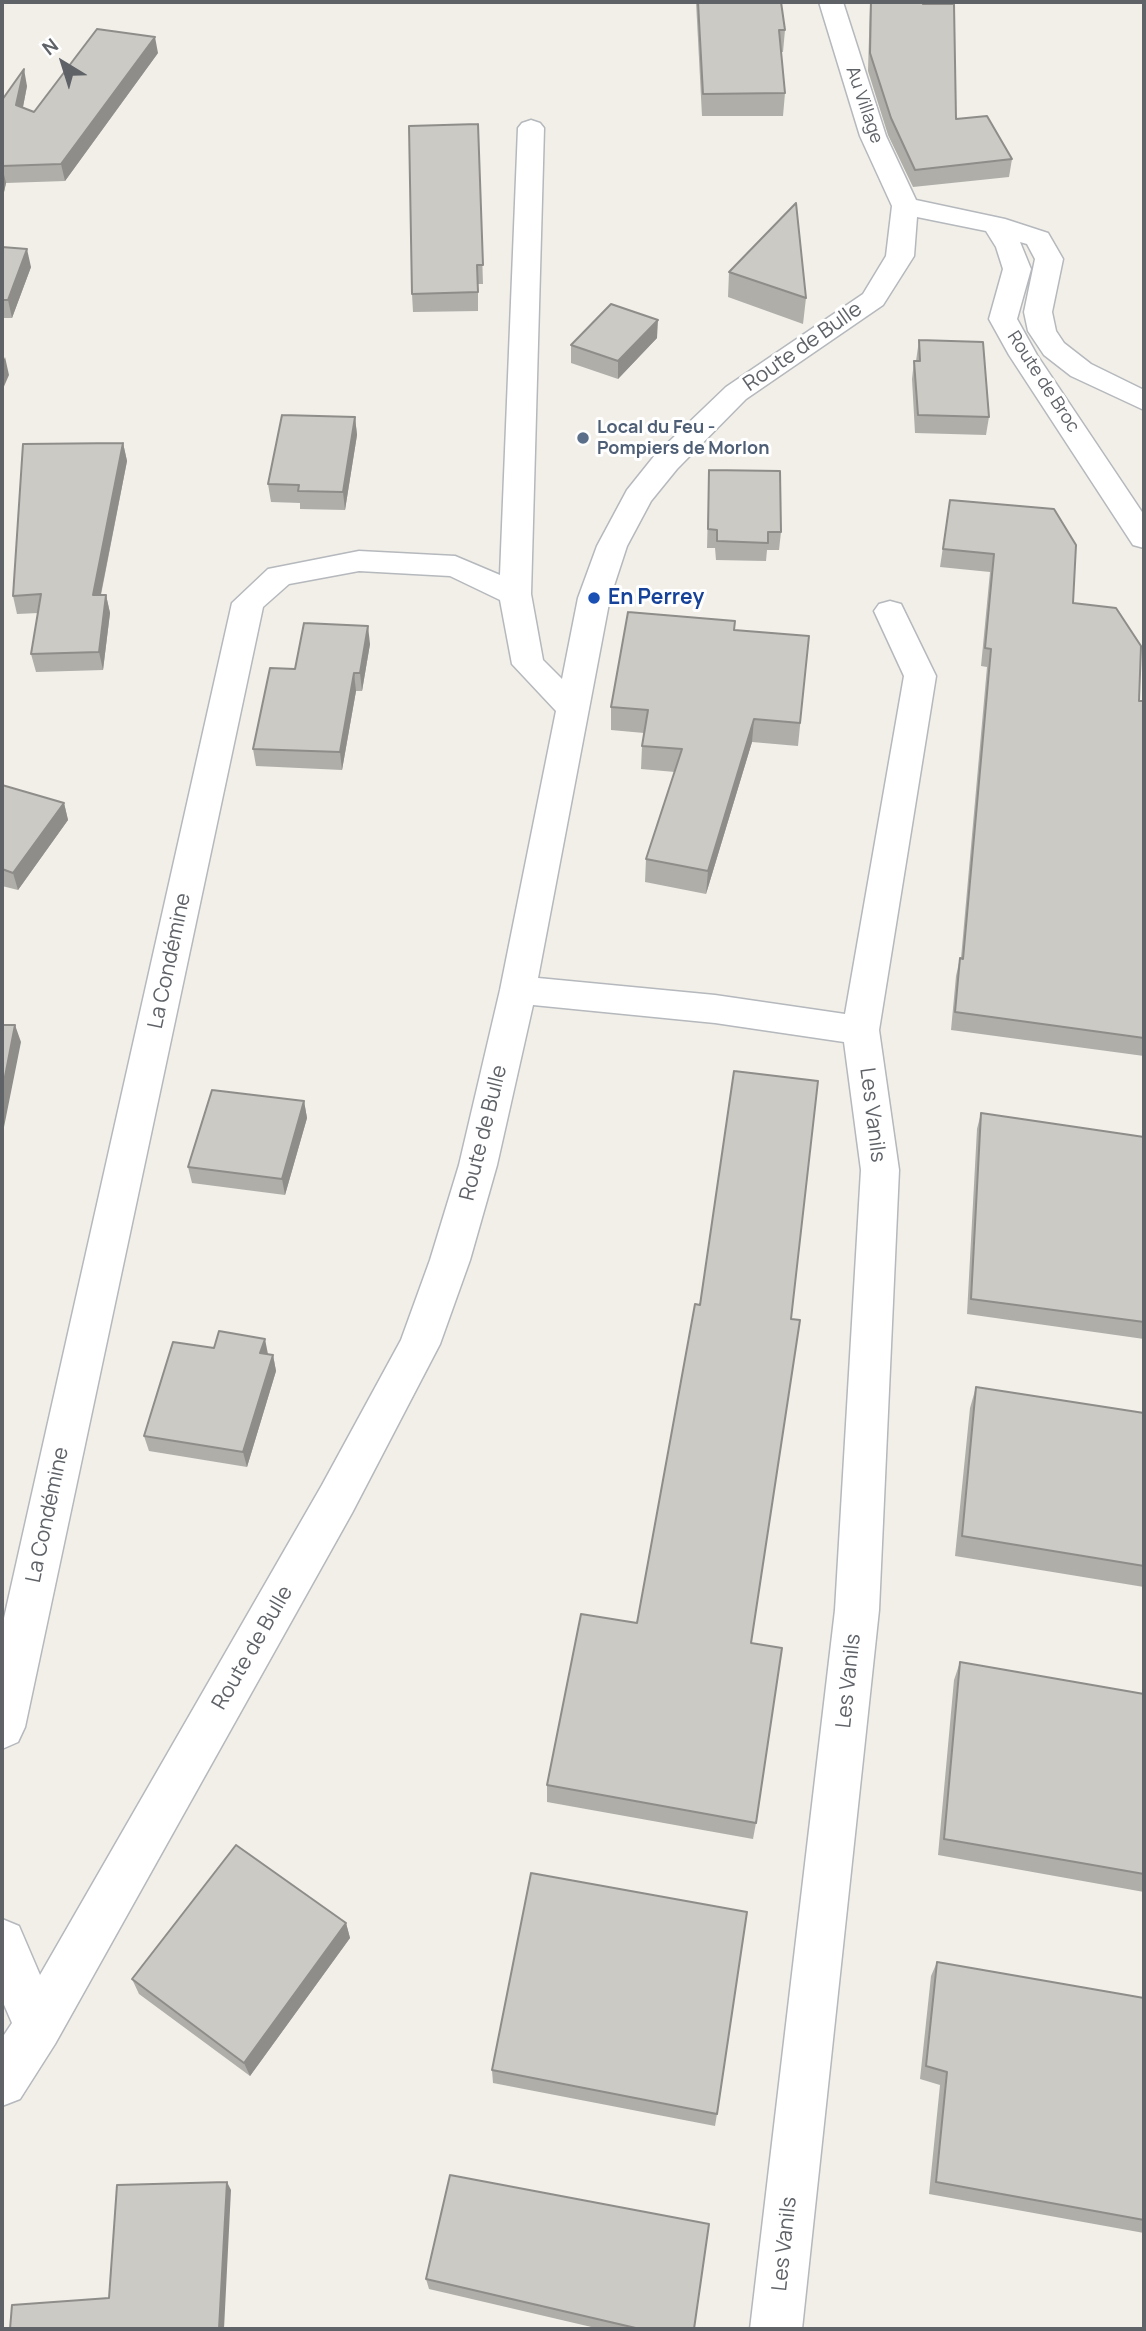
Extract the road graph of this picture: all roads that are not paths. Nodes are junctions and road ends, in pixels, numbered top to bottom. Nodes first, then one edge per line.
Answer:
1 (831, 2) edge
2 (531, 128) dead end
3 (905, 206) junction
4 (996, 225) junction
5 (1144, 401) edge
6 (1144, 538) edge
7 (515, 594) junction
8 (891, 611) dead end
9 (572, 708) junction
10 (518, 990) junction
11 (861, 1030) junction
12 (2, 1727) edge
13 (2, 1943) edge
14 (38, 2027) junction
15 (2, 2081) edge
16 (776, 2329) edge

1 - 3 street, Au Village
2 - 7 street
3 - 4 street
3 - 9 street, Route de Bulle
4 - 5 street
4 - 6 street, Route de Broc
7 - 9 street
7 - 12 street, La Condémine
8 - 11 street, Les Vanils
9 - 10 street, Route de Bulle
10 - 11 street
10 - 14 street, Route de Bulle
11 - 16 street, Les Vanils
13 - 14 street
14 - 15 street, Route de Bulle

